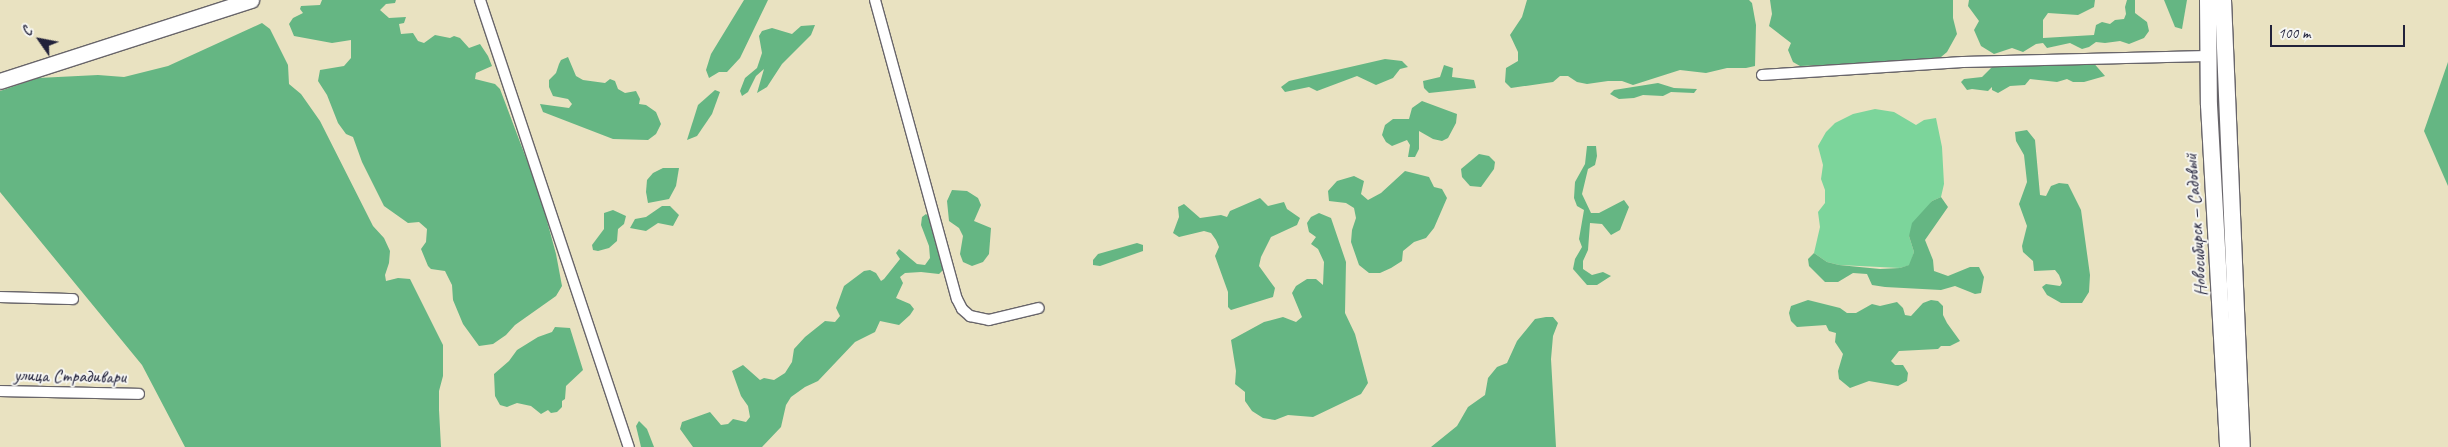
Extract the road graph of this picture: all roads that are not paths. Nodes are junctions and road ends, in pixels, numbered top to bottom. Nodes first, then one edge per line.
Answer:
1 (251, 0) edge
2 (480, 0) edge
3 (875, 0) edge
4 (2208, 0) edge
5 (2223, 0) edge
6 (2207, 56) junction
7 (1762, 75) dead end
8 (0, 80) edge
9 (0, 296) edge
10 (73, 299) dead end
11 (1039, 308) dead end
12 (0, 391) edge
13 (139, 394) dead end
14 (629, 447) edge
15 (2228, 447) edge
16 (2242, 447) edge

1 - 8 street
2 - 14 street
3 - 11 street
4 - 6 main road, Новосибирск — Садовый
5 - 16 main road, Новосибирск — Садовый
6 - 7 street
6 - 15 main road, Новосибирск — Садовый
9 - 10 street
12 - 13 street, улица Страдивари

